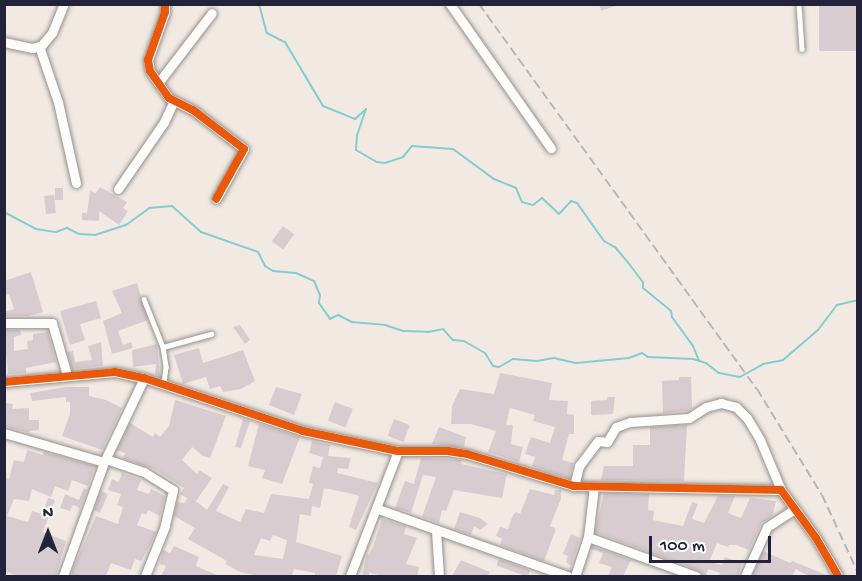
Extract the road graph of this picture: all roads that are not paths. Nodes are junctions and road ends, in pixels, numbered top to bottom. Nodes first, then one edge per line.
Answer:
1 (64, 4) edge
2 (165, 4) edge
3 (450, 4) edge
4 (799, 4) edge
5 (212, 13) dead end
6 (4, 42) edge
7 (39, 46) junction
8 (802, 49) dead end
9 (158, 83) junction
10 (174, 101) junction
11 (552, 148) dead end
12 (76, 183) dead end
13 (118, 189) dead end
14 (216, 199) dead end
15 (144, 299) dead end
16 (4, 323) edge
17 (211, 334) dead end
18 (163, 347) junction
19 (67, 375) junction
20 (144, 378) junction
21 (4, 382) edge
22 (164, 384) junction
23 (4, 433) edge
24 (398, 451) junction
25 (105, 460) junction
26 (574, 486) junction
27 (594, 487) junction
28 (782, 490) junction
29 (378, 509) junction
30 (795, 509) junction
31 (436, 531) junction
32 (588, 537) junction
33 (63, 576) edge
34 (145, 576) edge
35 (350, 576) edge
36 (439, 576) edge
37 (567, 576) edge
38 (575, 576) edge
39 (696, 576) edge
40 (745, 576) edge
41 (838, 576) edge

1 - 7 street
2 - 9 street
3 - 11 street
4 - 8 lane
5 - 9 street
6 - 7 street
7 - 12 street
9 - 10 street
10 - 13 street
10 - 14 street
15 - 18 lane
16 - 19 street
17 - 18 lane
18 - 22 lane
19 - 20 street
19 - 21 street
20 - 22 street
20 - 25 street
22 - 24 street
23 - 25 street
24 - 26 street
24 - 29 street
25 - 33 street
25 - 34 street
26 - 27 street
26 - 28 street
27 - 28 street
27 - 32 street
28 - 30 street
29 - 31 street
29 - 35 street
30 - 40 street
30 - 41 street
31 - 36 street
31 - 37 street
32 - 38 street
32 - 39 street

